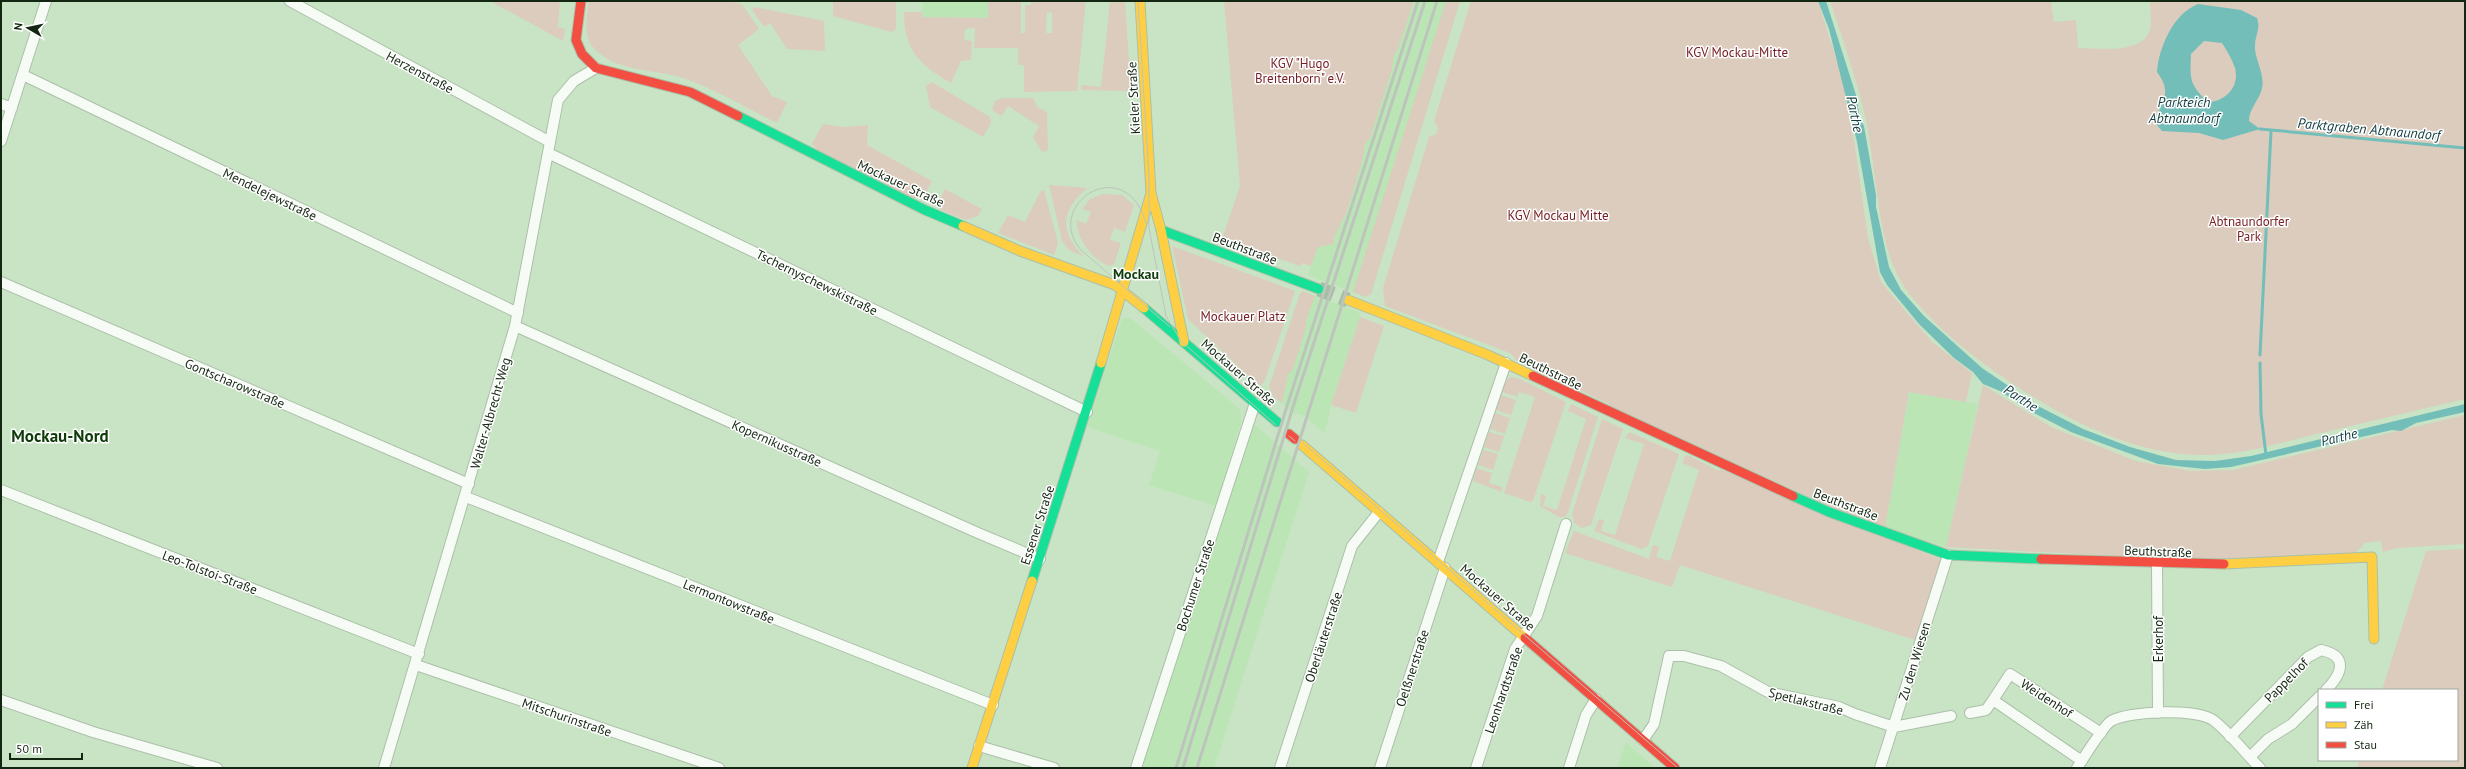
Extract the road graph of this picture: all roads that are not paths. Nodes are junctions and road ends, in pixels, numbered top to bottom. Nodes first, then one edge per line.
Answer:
1 (46, 1) edge
2 (290, 1) edge
3 (581, 1) edge
4 (1140, 1) edge
5 (596, 68) junction
6 (23, 75) junction
7 (1, 104) edge
8 (12, 108) junction
9 (1, 141) edge
10 (549, 147) junction
11 (1151, 193) junction
12 (1161, 230) junction
13 (1, 282) edge
14 (1319, 289) tunnel mouth
15 (1123, 290) junction
16 (1348, 300) tunnel mouth
17 (518, 313) junction
18 (515, 326) junction
19 (1183, 338) junction
20 (1506, 363) junction
21 (1255, 403) junction
22 (1087, 412) junction
23 (1277, 422) dead end
24 (1296, 439) dead end
25 (469, 484) junction
26 (1, 490) edge
27 (466, 497) junction
28 (1379, 512) junction
29 (1566, 524) dead end
30 (1948, 555) junction
31 (1040, 558) junction
32 (1441, 565) junction
33 (2157, 565) junction
34 (1523, 636) junction
35 (2374, 639) dead end
36 (419, 654) junction
37 (416, 666) junction
38 (2327, 689) edge
39 (2318, 698) edge
40 (1596, 699) junction
41 (1, 700) edge
42 (1993, 700) junction
43 (993, 705) junction
44 (1970, 713) dead end
45 (2158, 713) junction
46 (1951, 716) dead end
47 (1894, 727) junction
48 (2101, 733) junction
49 (2230, 737) junction
50 (1643, 740) junction
51 (979, 746) junction
52 (2250, 757) junction
53 (188, 764) edge
54 (2080, 765) edge
55 (217, 768) edge
56 (384, 768) edge
57 (719, 768) edge
58 (972, 768) edge
59 (1054, 768) edge
60 (1136, 768) edge
61 (1280, 768) edge
62 (1380, 768) edge
63 (1476, 768) edge
64 (1569, 768) edge
65 (1676, 768) edge
66 (1880, 768) edge
67 (2260, 768) edge

1 - 6 street
2 - 10 street, Herzenstraße
3 - 5 street
4 - 11 street, Kieler Straße
5 - 10 street, Walter-Albrecht-Weg
5 - 15 street, Mockauer Straße
6 - 8 street
6 - 17 street, Mendelejewstraße
7 - 8 street
8 - 9 street
10 - 17 street, Walter-Albrecht-Weg
10 - 22 street, Tschernyschewskistraße
11 - 12 street, Kieler Straße
11 - 15 street, Kieler Straße
12 - 14 street, Beuthstraße
12 - 19 street, Kieler Straße
13 - 25 street, Gontscharowstraße
15 - 19 street, Mockauer Straße
15 - 22 street, Essener Straße
16 - 20 street, Beuthstraße
17 - 18 street, Walter-Albrecht-Weg
18 - 25 street, Walter-Albrecht-Weg
18 - 31 street, Kopernikusstraße
19 - 21 street, Mockauer Straße
20 - 30 street, Beuthstraße
20 - 32 street, Oelßnerstraße
21 - 23 street, Mockauer Straße
21 - 60 street, Bochumer Straße
22 - 31 street, Essener Straße
24 - 28 street, Mockauer Straße
25 - 27 street, Walter-Albrecht-Weg
26 - 36 street, Leo-Tolstoi-Straße
27 - 36 street, Walter-Albrecht-Weg
27 - 43 street, Lermontowstraße
28 - 32 street, Mockauer Straße
28 - 61 street, Oberläuterstraße
29 - 34 street, Leonhardtstraße
30 - 33 street, Beuthstraße
30 - 47 street, Zu den Wiesen
31 - 43 street, Essener Straße
32 - 34 street, Mockauer Straße
32 - 62 street, Oelßnerstraße
33 - 35 street, Beuthstraße
33 - 45 street, Erkerhof
34 - 40 street, Mockauer Straße
34 - 63 street, Leonhardtstraße
36 - 37 street, Walter-Albrecht-Weg
37 - 56 street, Walter-Albrecht-Weg
37 - 57 street, Mitschurinstraße
38 - 49 street, Pappelhof
39 - 52 street
40 - 50 street, Mockauer Straße
40 - 64 street
41 - 53 street
42 - 44 street
42 - 48 street, Weidenhof
42 - 54 street
43 - 51 street, Essener Straße
45 - 48 street
45 - 49 street
46 - 47 street
47 - 50 street, Spetlakstraße
47 - 66 street, Zu den Wiesen
48 - 54 street
49 - 52 street
50 - 65 street, Mockauer Straße
51 - 58 street, Essener Straße
51 - 59 street
52 - 67 street
53 - 55 street

